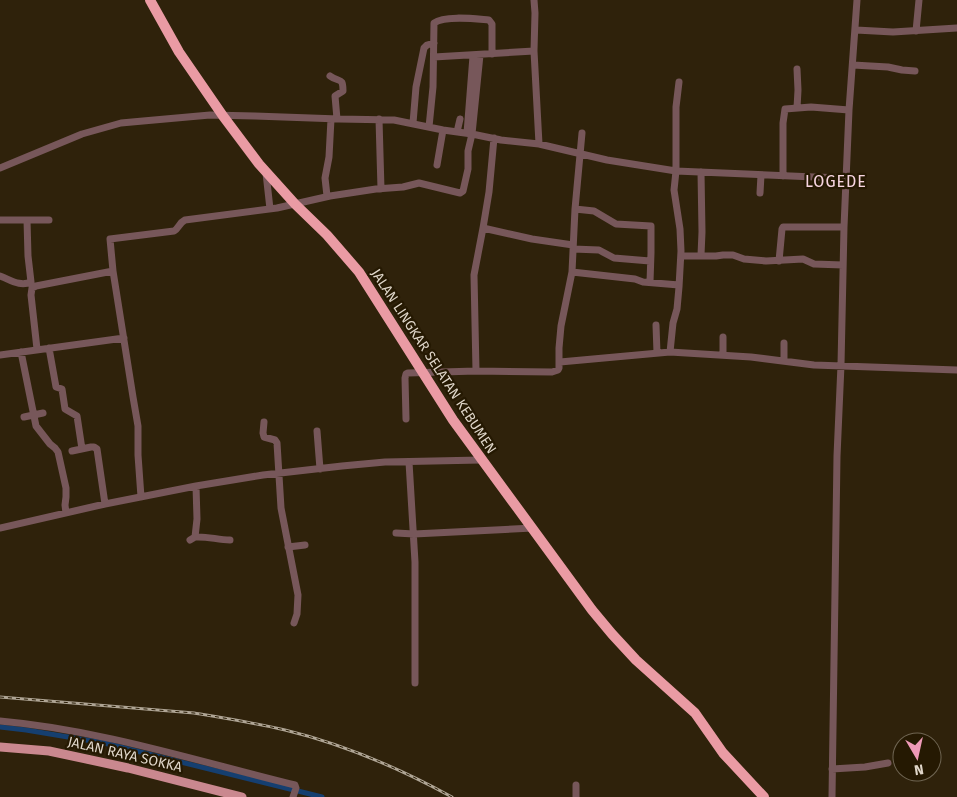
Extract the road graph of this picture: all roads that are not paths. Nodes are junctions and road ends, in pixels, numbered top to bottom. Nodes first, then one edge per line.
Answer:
1 (150, 0) edge
2 (534, 0) edge
3 (857, 0) edge
4 (919, 0) edge
5 (957, 28) edge
6 (856, 30) junction
7 (916, 31) junction
8 (434, 43) junction
9 (534, 51) junction
10 (492, 54) junction
11 (476, 55) junction
12 (434, 57) junction
13 (853, 65) junction
14 (797, 69) dead end
15 (915, 71) dead end
16 (330, 76) dead end
17 (679, 82) dead end
18 (797, 108) junction
19 (850, 110) junction
20 (223, 116) junction
21 (334, 119) junction
22 (379, 119) junction
23 (460, 119) dead end
24 (412, 124) junction
25 (429, 127) junction
26 (443, 130) junction
27 (457, 132) junction
28 (582, 133) dead end
29 (470, 134) junction
30 (494, 138) junction
31 (539, 144) junction
32 (581, 154) junction
33 (437, 165) dead end
34 (0, 168) edge
35 (676, 171) junction
36 (701, 172) junction
37 (266, 173) junction
38 (761, 175) junction
39 (783, 176) junction
40 (846, 178) junction
41 (381, 188) junction
42 (760, 193) dead end
43 (327, 196) junction
44 (295, 204) junction
45 (270, 209) junction
46 (575, 209) junction
47 (0, 220) edge
48 (27, 220) junction
49 (49, 220) dead end
50 (844, 227) junction
51 (483, 228) junction
52 (573, 247) junction
53 (37, 255) dead end
54 (28, 256) junction
55 (681, 256) junction
56 (701, 256) junction
57 (650, 261) junction
58 (780, 261) junction
59 (842, 265) junction
60 (113, 271) junction
61 (572, 272) junction
62 (0, 276) edge
63 (650, 282) junction
64 (34, 284) junction
65 (679, 285) junction
66 (656, 325) dead end
67 (723, 337) dead end
68 (124, 338) junction
69 (784, 343) dead end
70 (49, 348) junction
71 (37, 349) junction
72 (21, 352) junction
73 (670, 352) junction
74 (657, 353) junction
75 (0, 355) edge
76 (723, 355) junction
77 (784, 361) junction
78 (560, 362) junction
79 (841, 365) junction
80 (957, 370) edge
81 (476, 371) junction
82 (423, 373) junction
83 (43, 413) dead end
84 (33, 415) junction
85 (24, 417) dead end
86 (406, 419) dead end
87 (264, 422) dead end
88 (317, 431) dead end
89 (82, 449) junction
90 (72, 451) dead end
91 (482, 460) junction
92 (409, 462) junction
93 (320, 468) junction
94 (279, 473) junction
95 (196, 486) junction
96 (141, 497) junction
97 (105, 504) junction
98 (66, 513) junction
99 (0, 528) edge
100 (533, 528) junction
101 (396, 532) dead end
102 (414, 534) junction
103 (230, 540) dead end
104 (305, 545) dead end
105 (288, 547) junction
106 (294, 623) dead end
107 (415, 682) dead end
108 (0, 722) edge
109 (0, 746) edge
110 (888, 763) dead end
111 (832, 769) junction
112 (576, 785) dead end
113 (242, 797) edge
114 (294, 797) edge
115 (576, 797) edge
116 (764, 797) edge
117 (832, 797) edge

1 - 20 highway, JALAN LINGKAR SELATAN KEBUMEN
2 - 9 street
3 - 6 street
4 - 7 street
5 - 7 street
6 - 7 street
6 - 13 street
8 - 10 street
8 - 12 street
8 - 24 street
9 - 10 street
9 - 31 street
10 - 11 street
11 - 12 street
11 - 29 street
12 - 25 street
13 - 15 street
13 - 19 street
14 - 18 street
16 - 21 street
17 - 35 street
18 - 19 street
18 - 39 street
19 - 40 street
20 - 21 street
20 - 34 street
20 - 37 highway, JALAN LINGKAR SELATAN KEBUMEN
21 - 22 street
21 - 43 street
22 - 24 street
22 - 41 street
23 - 27 street
24 - 25 street
25 - 26 street
26 - 27 street
26 - 33 street
27 - 29 street
28 - 32 street
29 - 30 street
29 - 41 street
30 - 31 street
30 - 51 street
31 - 32 street
32 - 35 street
32 - 46 street
35 - 36 street
35 - 55 street
36 - 38 street
36 - 56 street
37 - 44 highway, JALAN LINGKAR SELATAN KEBUMEN
37 - 45 street
38 - 39 street
38 - 42 street
39 - 40 street
40 - 50 street
41 - 43 street
43 - 44 street
44 - 45 street
44 - 82 highway, JALAN LINGKAR SELATAN KEBUMEN
45 - 60 street
46 - 52 street
46 - 57 street
47 - 48 street
48 - 49 street
48 - 54 street
50 - 58 street
50 - 59 street
51 - 52 street
51 - 81 street
52 - 57 street
52 - 61 street
53 - 54 street
54 - 64 street
55 - 56 street
55 - 65 street
56 - 58 street
57 - 63 street
58 - 59 street
59 - 79 street
60 - 64 street
60 - 68 street
61 - 63 street
61 - 78 street
62 - 64 street
63 - 65 street
64 - 71 street
65 - 73 street
66 - 74 street
67 - 76 street
68 - 70 street
68 - 96 street
69 - 77 street
70 - 71 street
70 - 89 street
71 - 72 street
72 - 75 street
72 - 84 street
73 - 74 street
73 - 76 street
74 - 78 street
76 - 77 street
77 - 79 street
78 - 81 street
79 - 80 street
79 - 111 street
81 - 82 street
82 - 86 street
82 - 91 highway, JALAN LINGKAR SELATAN KEBUMEN
83 - 84 street
84 - 85 street
84 - 98 street
87 - 94 street
88 - 93 street
89 - 90 street
89 - 97 street
91 - 92 street
91 - 100 highway, JALAN LINGKAR SELATAN KEBUMEN
92 - 93 street
92 - 102 street
93 - 94 street
94 - 95 street
94 - 105 street
95 - 96 street
95 - 103 street
96 - 97 street
97 - 98 street
98 - 99 street
100 - 102 street
100 - 116 highway, JALAN LINGKAR SELATAN KEBUMEN
101 - 102 street
102 - 107 street
104 - 105 street
105 - 106 street
108 - 114 street
109 - 113 main road, JALAN RAYA SOKKA
110 - 111 street
111 - 117 street
112 - 115 street

